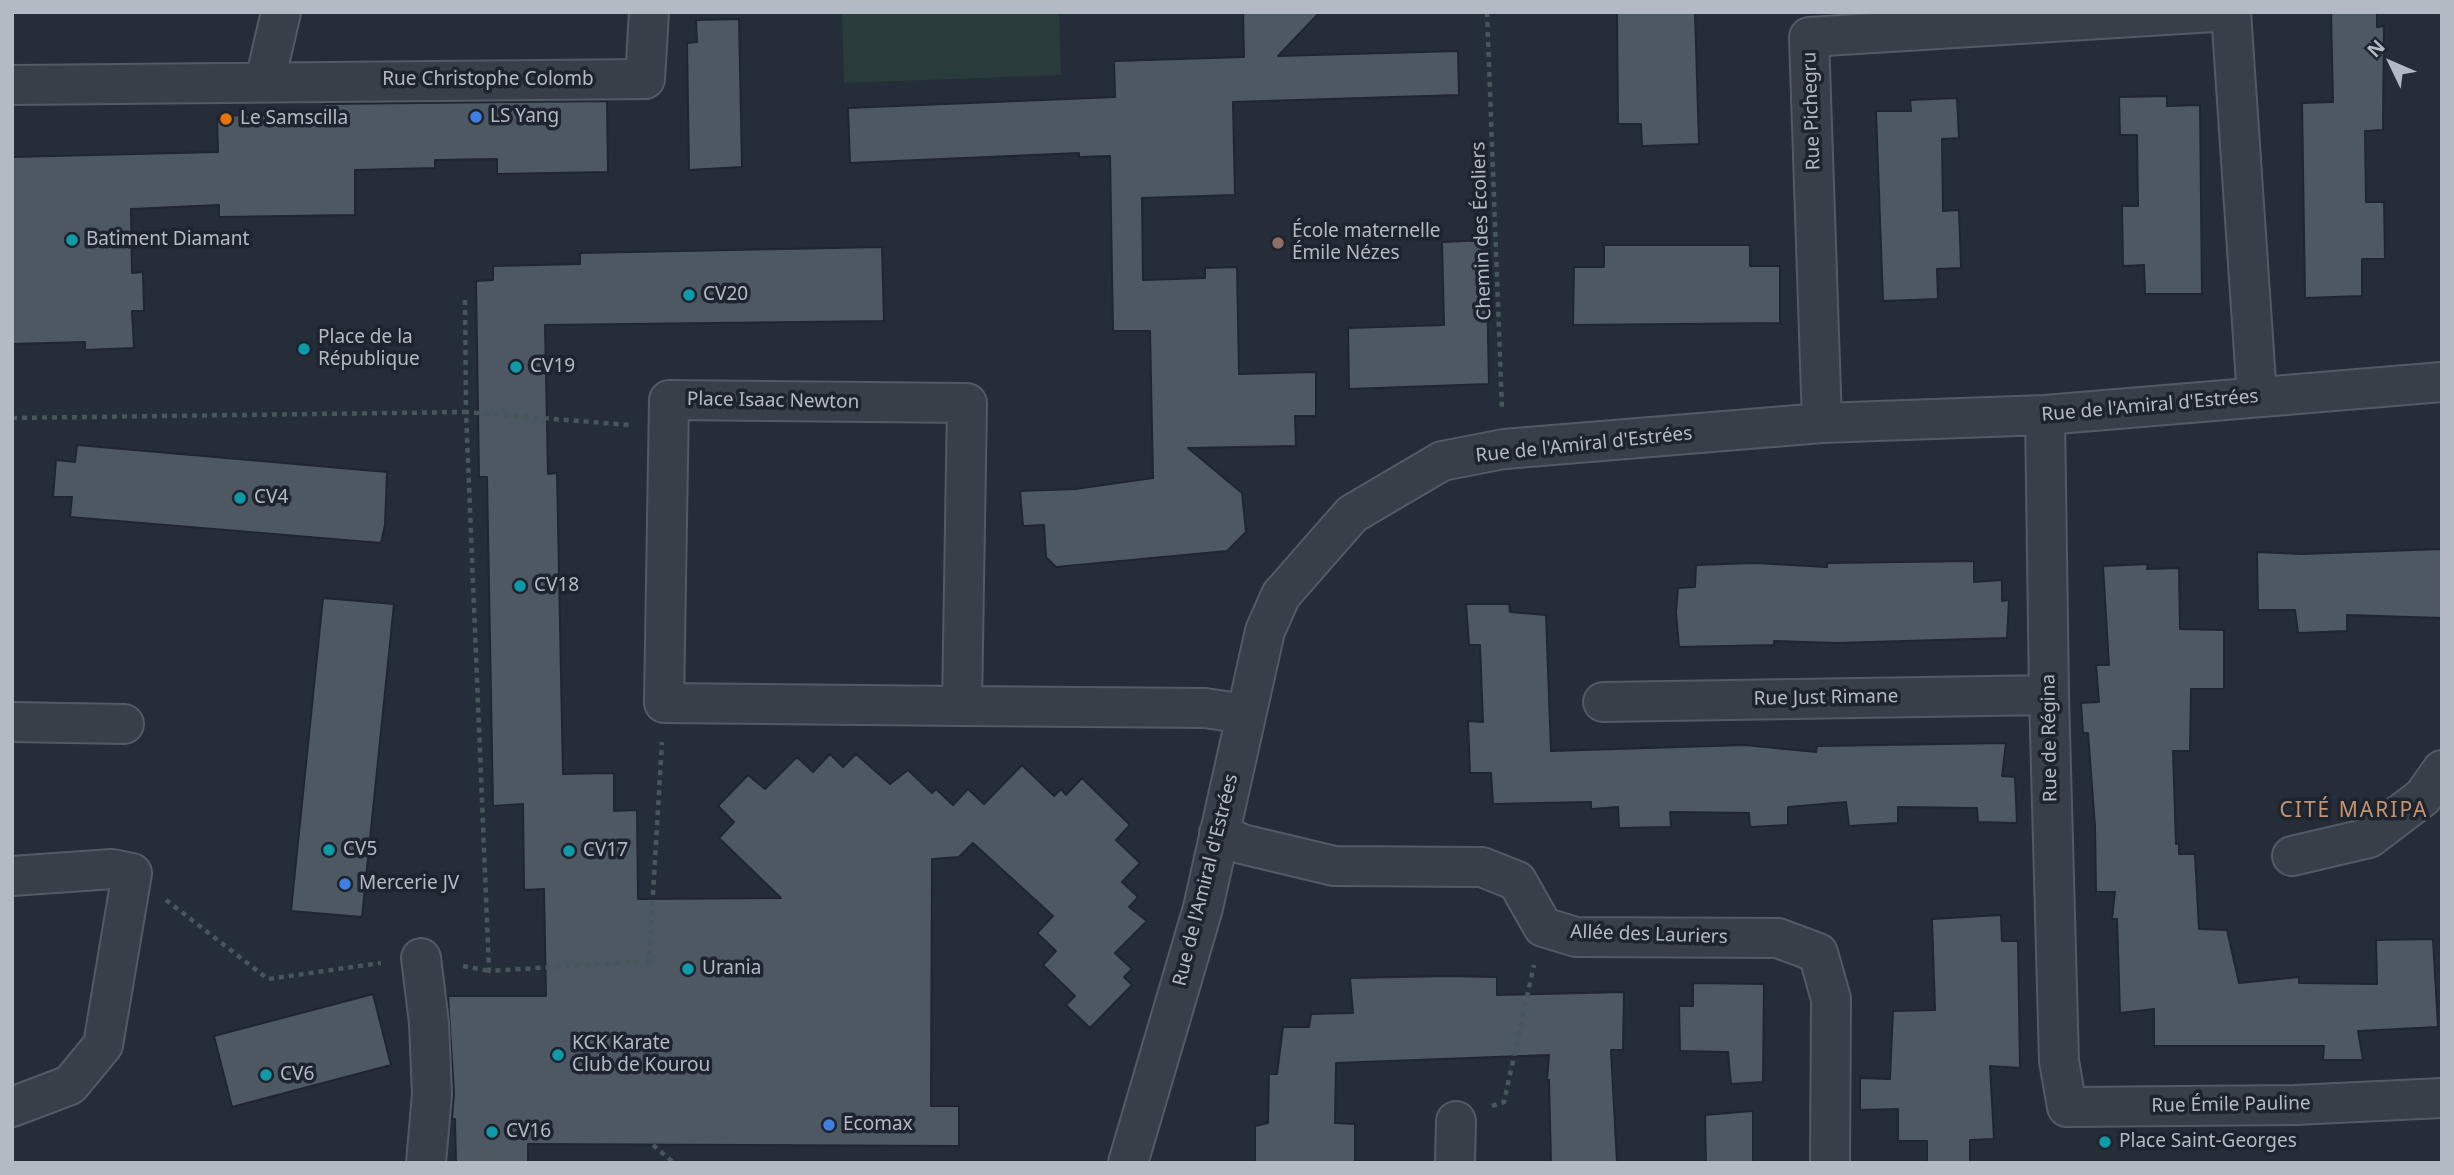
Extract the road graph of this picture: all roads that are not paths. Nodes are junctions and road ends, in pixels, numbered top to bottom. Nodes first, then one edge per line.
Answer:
1 (281, 12) edge
2 (649, 12) edge
3 (2214, 12) edge
4 (2231, 12) edge
5 (265, 81) junction
6 (12, 85) edge
7 (2442, 382) edge
8 (2257, 397) junction
9 (2046, 415) junction
10 (1822, 423) junction
11 (2049, 695) junction
12 (1603, 702) dead end
13 (962, 706) junction
14 (1246, 714) junction
15 (12, 722) edge
16 (124, 724) dead end
17 (2442, 770) edge
18 (1219, 833) junction
19 (2292, 856) dead end
20 (12, 876) edge
21 (421, 958) road end
22 (2059, 1061) joint
23 (2442, 1098) edge
24 (12, 1107) edge
25 (1456, 1121) road end
26 (426, 1163) edge
27 (1128, 1163) edge
28 (1455, 1163) edge
29 (1830, 1163) edge

1 - 5 street
2 - 5 street, Rue Christophe Colomb
3 - 10 street, Rue Pichegru
4 - 8 street
5 - 6 street, Rue Christophe Colomb
7 - 8 street, Rue de l'Amiral d'Estrées
8 - 9 street, Rue de l'Amiral d'Estrées
9 - 10 street, Rue de l'Amiral d'Estrées
9 - 11 street, Rue de Régina
10 - 14 street, Rue de l'Amiral d'Estrées
11 - 12 street, Rue Just Rimane
11 - 22 street, Rue de Régina
13 - 13 street, Place Isaac Newton
13 - 14 street
14 - 18 street, Rue de l'Amiral d'Estrées
15 - 16 street
17 - 19 street
18 - 27 street, Rue de l'Amiral d'Estrées
18 - 29 street, Allée des Lauriers
20 - 24 street
21 - 26 street
22 - 23 street, Rue Émile Pauline
25 - 28 street

